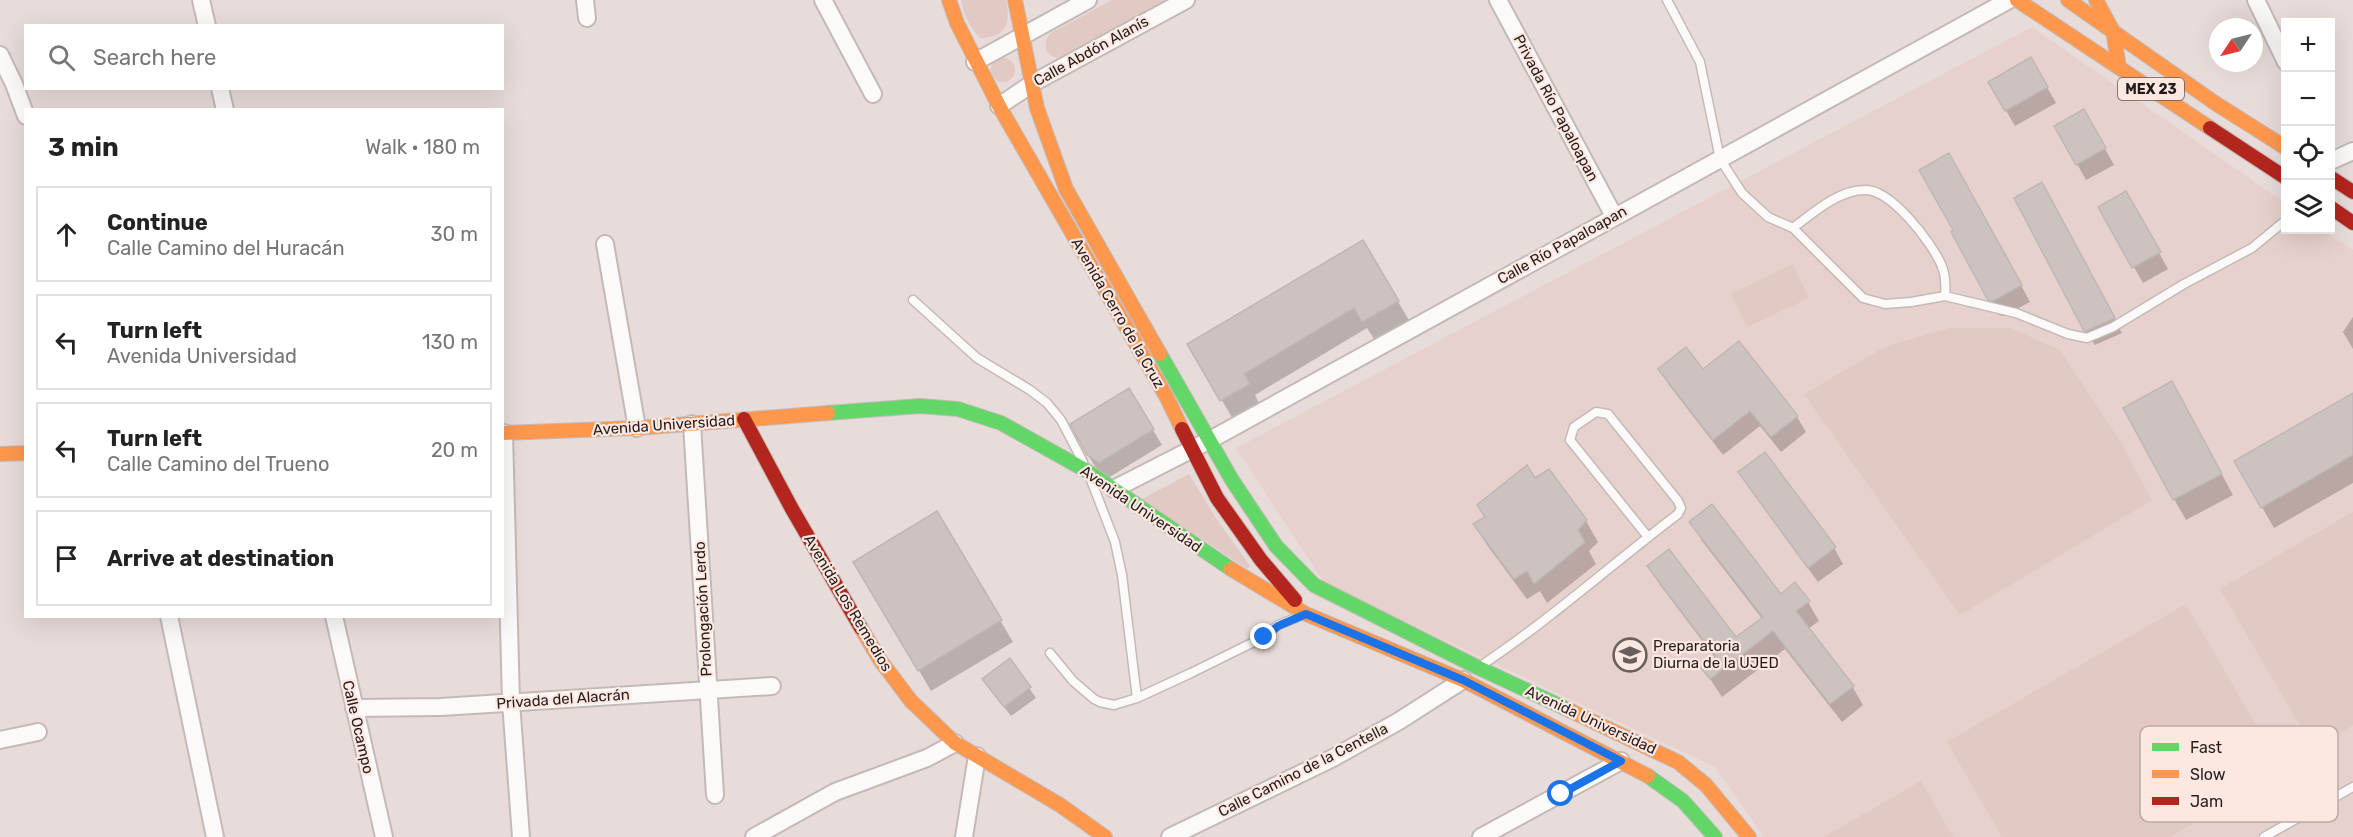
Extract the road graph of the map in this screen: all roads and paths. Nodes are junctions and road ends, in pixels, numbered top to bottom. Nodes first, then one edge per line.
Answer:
1 (201, 0) edge
2 (585, 0) edge
3 (823, 0) edge
4 (949, 0) edge
5 (1015, 0) edge
6 (1088, 0) edge
7 (1186, 0) edge
8 (1498, 0) edge
9 (1667, 0) edge
10 (2009, 0) edge
11 (2017, 0) edge
12 (2068, 0) edge
13 (2096, 0) edge
14 (2256, 0) edge
15 (586, 18) dead end
16 (207, 24) edge
17 (2113, 31) junction
18 (1022, 37) junction
19 (2281, 52) edge
20 (0, 55) edge
21 (975, 62) junction
22 (2119, 67) junction
23 (1033, 83) junction
24 (220, 90) edge
25 (873, 94) dead end
26 (999, 106) junction
27 (225, 108) edge
28 (24, 111) edge
29 (2281, 145) edge
30 (2353, 151) edge
31 (1720, 159) junction
32 (2335, 162) edge
33 (2335, 169) edge
34 (2281, 175) edge
35 (2353, 192) edge
36 (2335, 210) edge
37 (1614, 216) junction
38 (2353, 223) edge
39 (2281, 224) edge
40 (1792, 228) junction
41 (605, 244) dead end
42 (1945, 296) junction
43 (913, 300) dead end
44 (744, 419) junction
45 (692, 424) junction
46 (637, 428) junction
47 (504, 433) edge
48 (1210, 440) junction
49 (1192, 449) junction
50 (24, 453) edge
51 (0, 454) edge
52 (504, 467) edge
53 (1088, 471) junction
54 (1114, 489) junction
55 (1648, 537) junction
56 (1314, 585) joint
57 (1306, 614) junction
58 (169, 618) edge
59 (334, 618) edge
60 (1050, 653) dead end
61 (1479, 668) junction
62 (1463, 680) junction
63 (772, 686) dead end
64 (708, 690) junction
65 (1137, 698) junction
66 (511, 702) junction
67 (354, 708) junction
68 (38, 732) dead end
69 (0, 740) edge
70 (954, 743) junction
71 (977, 756) junction
72 (1621, 761) junction
73 (2353, 787) edge
74 (715, 795) dead end
75 (2338, 795) edge
76 (2291, 822) edge
77 (215, 837) edge
78 (384, 837) edge
79 (521, 837) edge
80 (754, 837) edge
81 (964, 837) edge
82 (1105, 837) edge
83 (1170, 837) edge
84 (1481, 837) edge
85 (1715, 837) edge
86 (1749, 837) edge
87 (2264, 837) edge

1 - 16 street
2 - 15 street
3 - 25 street
4 - 21 street, Avenida Cerro de la Cruz
5 - 18 street, Avenida Cerro de la Cruz
6 - 18 street
7 - 23 street, Calle Abdón Alanís
8 - 37 street, Privada Río Papaloapan
9 - 31 lane
10 - 31 street, Calle Río Papaloapan
11 - 22 street, MEX 23
12 - 17 street, MEX 23
13 - 17 street
14 - 19 street
17 - 22 street
17 - 29 street, MEX 23
18 - 21 street
18 - 23 street, Avenida Cerro de la Cruz
20 - 28 street
21 - 26 street, Avenida Cerro de la Cruz
22 - 34 street, MEX 23
23 - 26 street, Calle Abdón Alanís
23 - 48 street, Avenida Cerro de la Cruz
24 - 27 street
26 - 49 street, Avenida Cerro de la Cruz
30 - 32 street
31 - 37 street, Calle Río Papaloapan
31 - 40 lane
33 - 35 street
36 - 38 street
37 - 48 street, Calle Río Papaloapan
39 - 42 lane
40 - 42 lane
40 - 42 lane
41 - 46 street
43 - 53 lane
44 - 45 street, Avenida Universidad
44 - 53 street, Avenida Universidad
44 - 70 street, Avenida Los Remedios
45 - 46 street, Avenida Universidad
45 - 64 street, Prolongación Lerdo
46 - 47 street, Avenida Universidad
48 - 49 street, Calle Río Papaloapan
48 - 56 street, Avenida Cerro de la Cruz
49 - 54 street, Calle Río Papaloapan
49 - 57 street, Avenida Cerro de la Cruz
50 - 51 street
52 - 66 street
53 - 54 street, Avenida Universidad
53 - 65 lane
54 - 57 street, Avenida Universidad
55 - 55 lane
55 - 61 lane
56 - 61 street, Avenida Universidad
57 - 62 street, Avenida Universidad
57 - 65 lane
58 - 77 street
59 - 67 street, Calle Ocampo
60 - 65 lane
61 - 62 lane
61 - 86 street, Avenida Universidad
62 - 72 street, Avenida Universidad
62 - 83 street, Calle Camino de la Centella
63 - 64 street, Privada del Alacrán
64 - 66 street, Privada del Alacrán
64 - 74 street, Prolongación Lerdo
66 - 67 street, Privada del Alacrán
66 - 79 street
67 - 78 street, Calle Ocampo
68 - 69 street
70 - 71 street, Avenida Los Remedios
70 - 80 street
71 - 81 street
71 - 82 street, Avenida Los Remedios
72 - 84 street
72 - 85 street, Avenida Universidad
73 - 75 lane
76 - 87 lane

